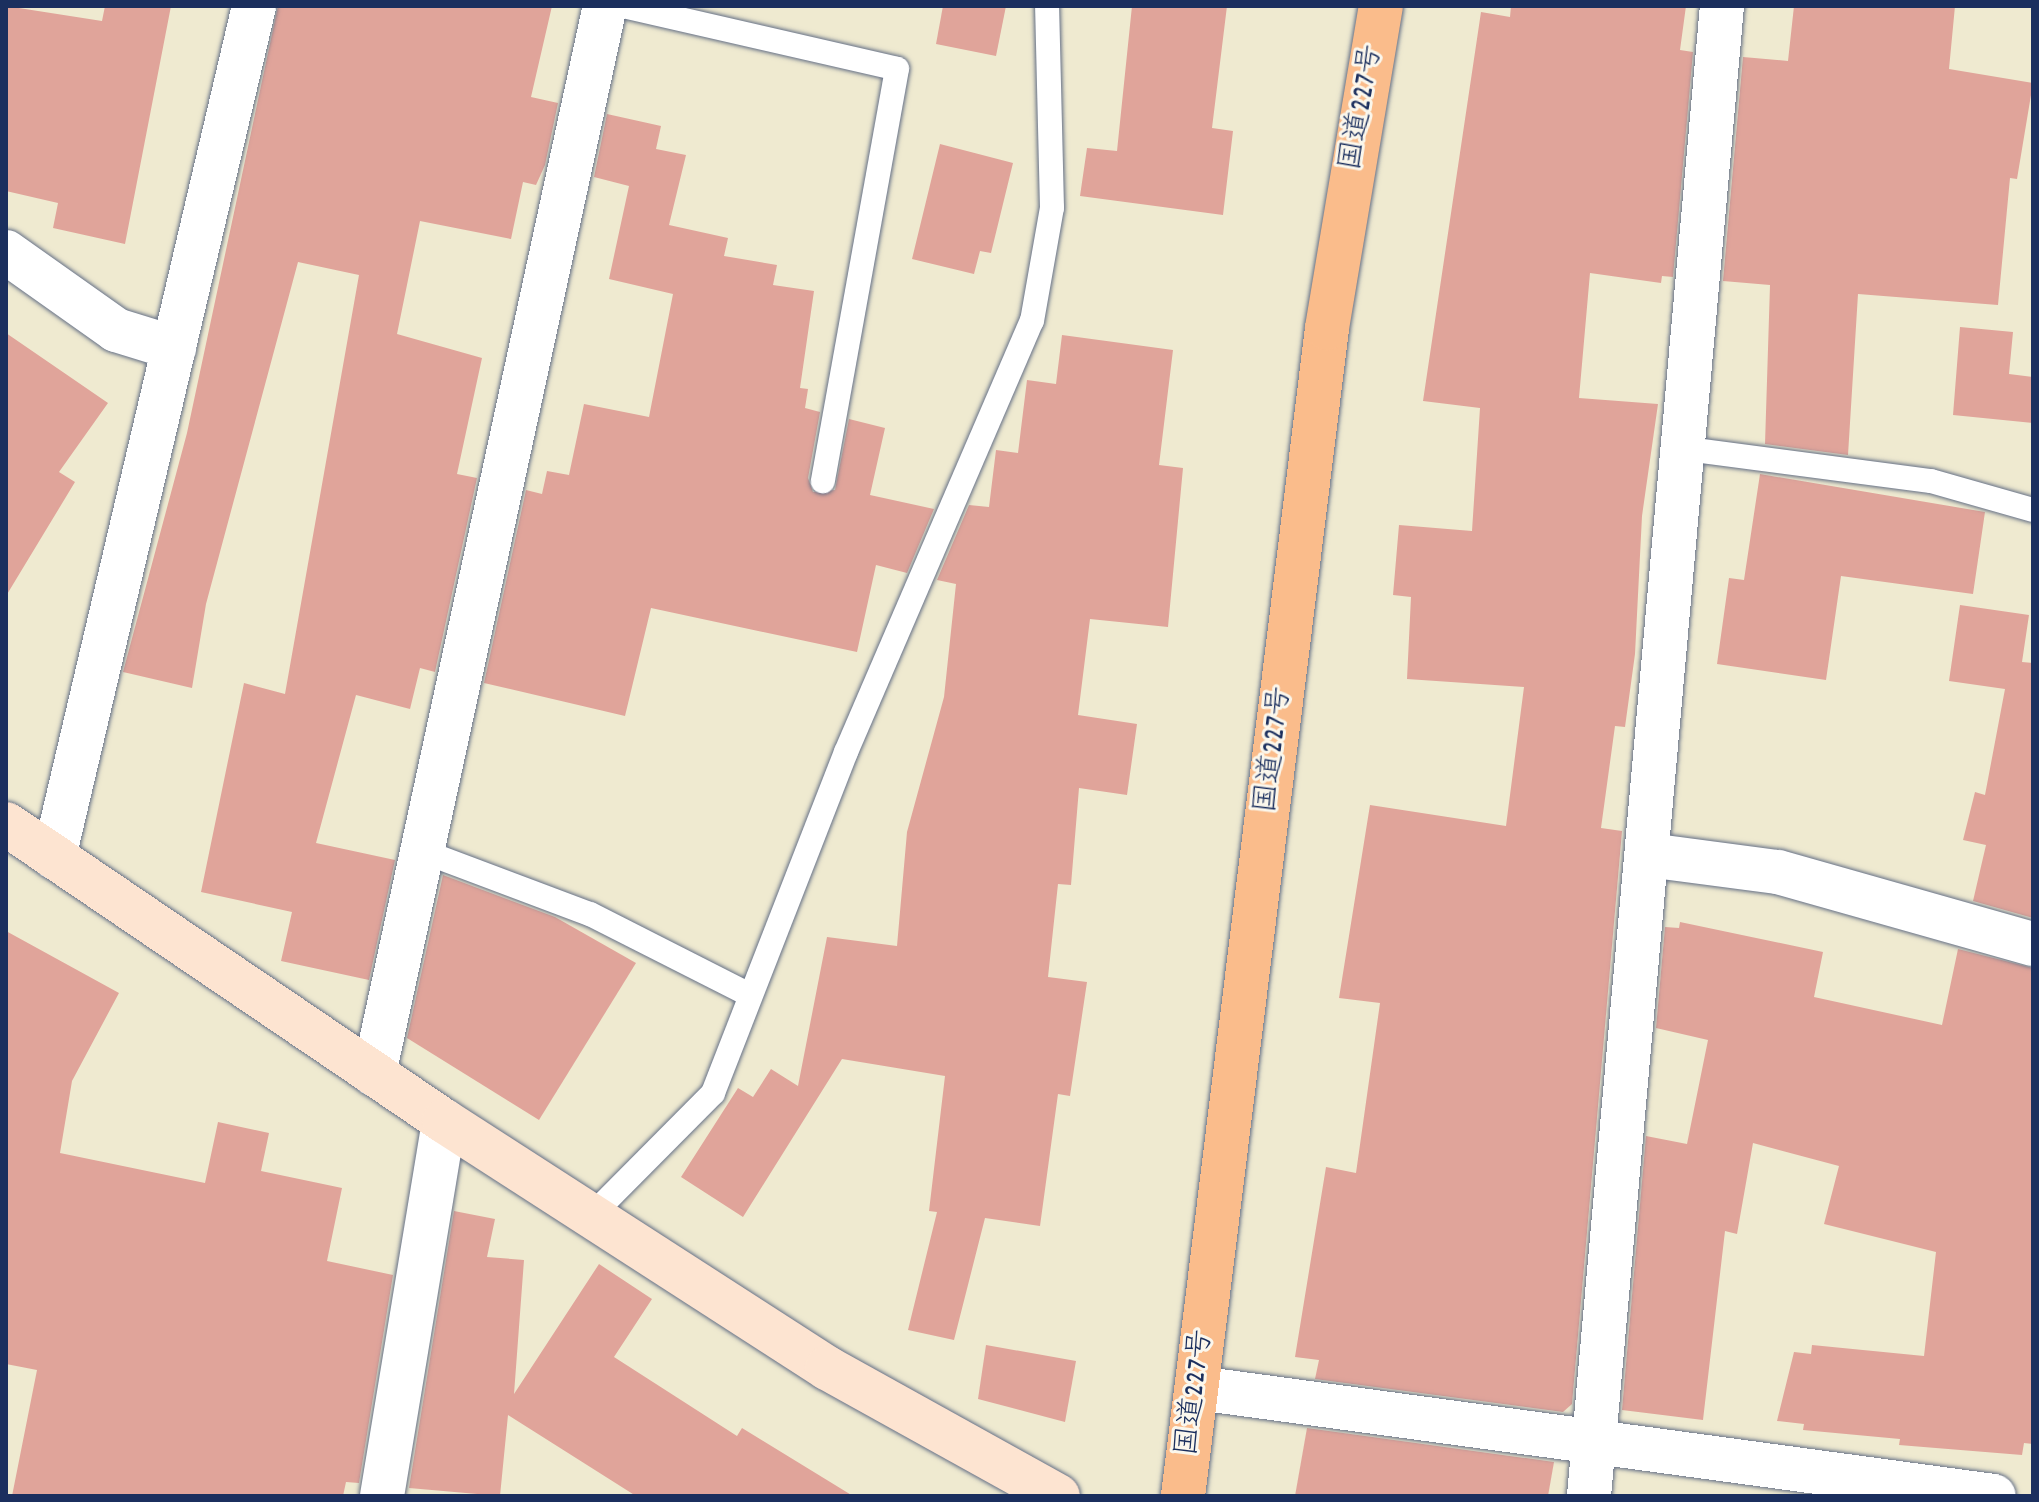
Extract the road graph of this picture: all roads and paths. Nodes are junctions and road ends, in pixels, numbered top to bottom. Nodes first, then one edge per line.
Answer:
1 (254, 6) edge
2 (605, 6) edge
3 (623, 6) edge
4 (1047, 6) edge
5 (1381, 6) edge
6 (1722, 6) edge
7 (6, 252) edge
8 (174, 348) junction
9 (1687, 449) junction
10 (823, 481) dead end
11 (2033, 510) edge
12 (6, 824) edge
13 (422, 851) junction
14 (1648, 855) junction
15 (54, 857) junction
16 (2033, 944) edge
17 (750, 995) junction
18 (374, 1074) junction
19 (444, 1121) junction
20 (591, 1216) junction
21 (1198, 1388) junction
22 (1593, 1446) junction
23 (382, 1496) edge
24 (1058, 1496) edge
25 (1183, 1496) edge
26 (1589, 1496) edge
27 (1994, 1496) edge

1 - 8 street
2 - 13 street
3 - 10 lane
4 - 17 lane
5 - 21 highway, 国道227号
6 - 9 street
7 - 8 street
8 - 15 street
9 - 11 lane
9 - 14 street
12 - 15 street
13 - 17 lane
13 - 18 street
14 - 16 street
14 - 22 street
15 - 18 street
17 - 20 lane
18 - 19 street
19 - 20 street
19 - 23 street
20 - 24 street
21 - 22 street
21 - 25 highway, 国道227号
22 - 26 street
22 - 27 street

